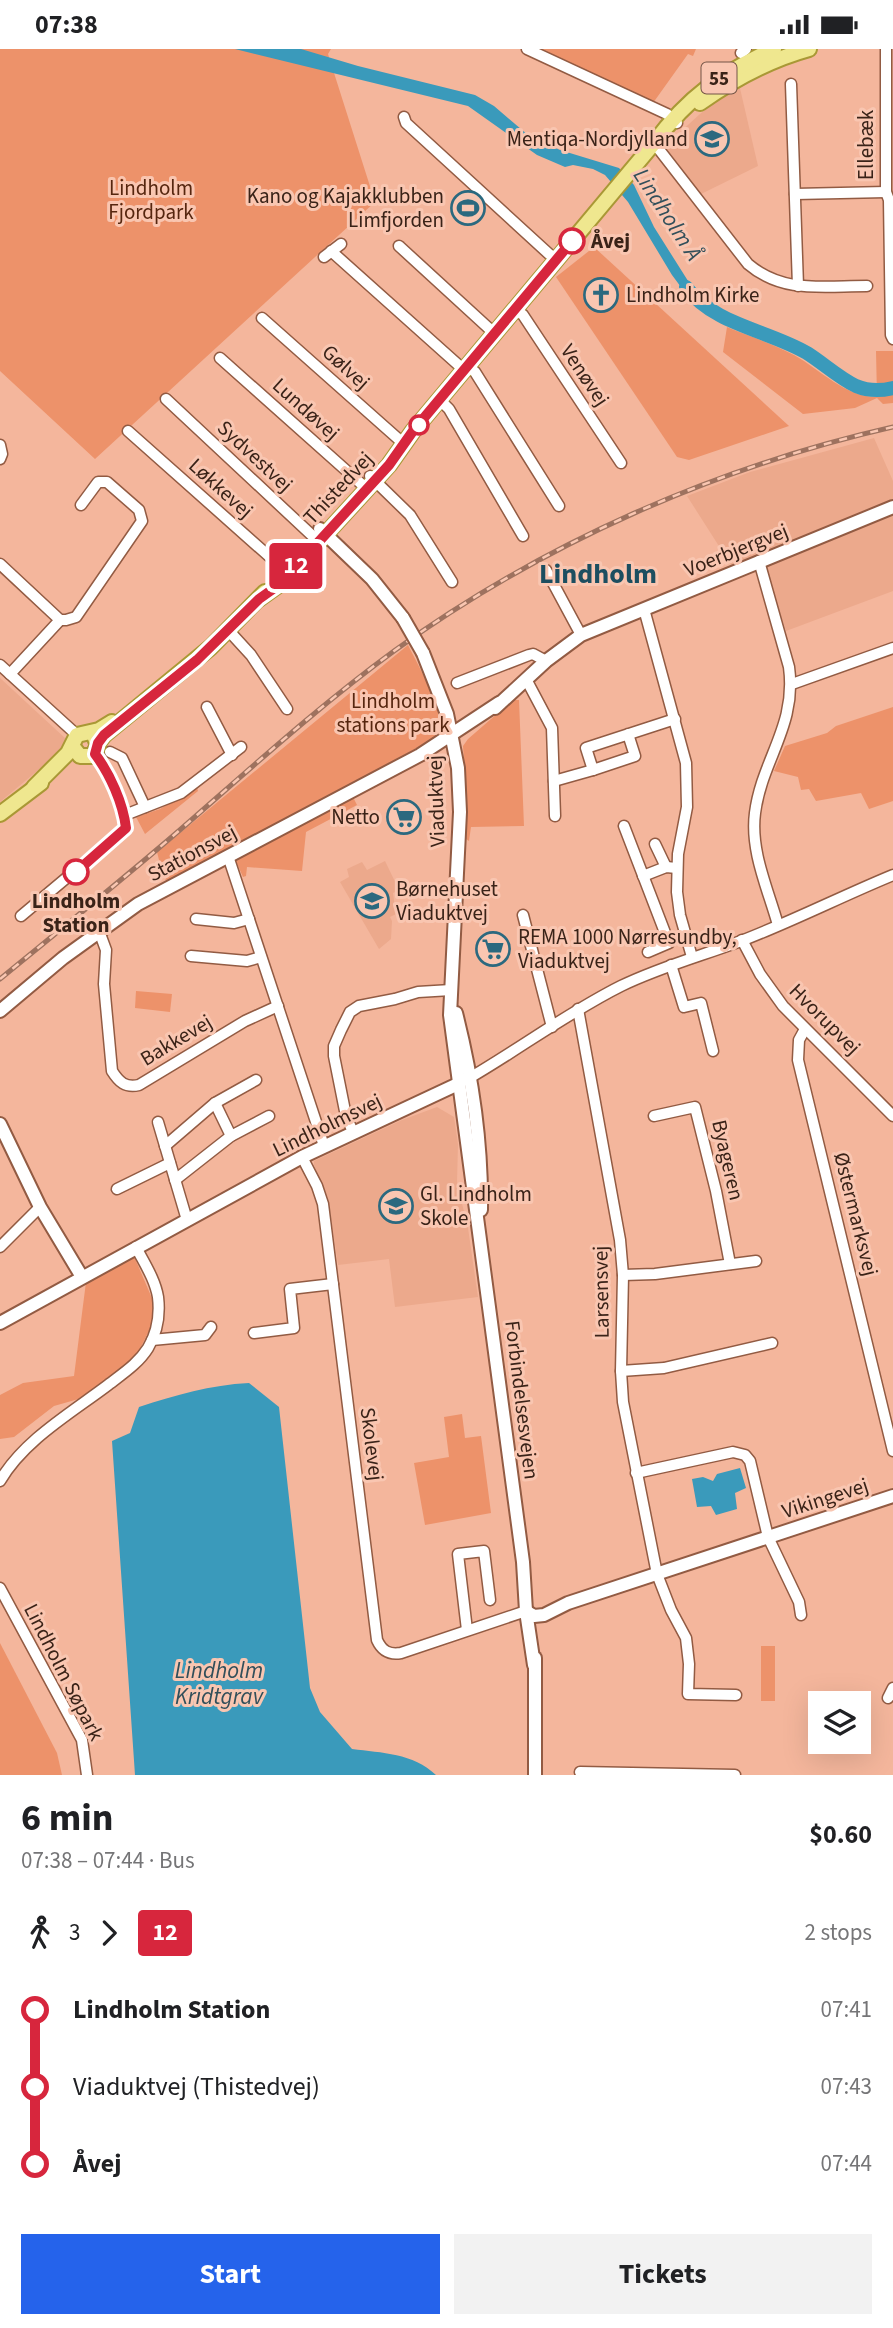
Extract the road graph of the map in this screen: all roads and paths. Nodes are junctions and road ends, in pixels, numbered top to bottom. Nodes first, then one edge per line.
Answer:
1 (527, 49) edge
2 (774, 49) edge
3 (807, 49) edge
4 (886, 49) edge
5 (791, 84) dead end
6 (404, 117) dead end
7 (675, 121) junction
8 (654, 143) junction
9 (889, 158) edge
10 (886, 192) junction
11 (795, 194) junction
12 (341, 244) dead end
13 (400, 246) dead end
14 (557, 259) junction
15 (798, 286) junction
16 (867, 286) dead end
17 (515, 309) junction
18 (262, 318) dead end
19 (495, 334) junction
20 (893, 339) edge
21 (220, 358) dead end
22 (466, 368) junction
23 (166, 400) dead end
24 (440, 400) junction
25 (128, 431) dead end
26 (403, 443) junction
27 (0, 445) edge
28 (0, 459) edge
29 (621, 463) dead end
30 (368, 483) junction
31 (81, 505) dead end
32 (559, 506) dead end
33 (893, 507) edge
34 (319, 535) junction
35 (523, 536) dead end
36 (759, 561) junction
37 (0, 564) edge
38 (546, 570) dead end
39 (286, 571) junction
40 (452, 582) dead end
41 (644, 609) junction
42 (60, 620) junction
43 (229, 631) junction
44 (580, 635) junction
45 (893, 649) edge
46 (545, 661) junction
47 (0, 665) edge
48 (10, 674) junction
49 (526, 679) junction
50 (457, 683) dead end
51 (792, 684) junction
52 (207, 707) dead end
53 (288, 709) dead end
54 (675, 719) junction
55 (628, 734) junction
56 (453, 739) junction
57 (89, 746) junction
58 (240, 747) dead end
59 (232, 755) junction
60 (593, 770) junction
61 (554, 781) junction
62 (145, 807) junction
63 (0, 814) edge
64 (125, 815) junction
65 (555, 816) dead end
66 (624, 827) dead end
67 (655, 844) dead end
68 (228, 856) junction
69 (666, 867) junction
70 (677, 868) junction
71 (643, 876) junction
72 (893, 877) edge
73 (523, 915) dead end
74 (21, 916) dead end
75 (196, 919) dead end
76 (249, 919) junction
77 (778, 925) junction
78 (99, 931) junction
79 (742, 940) junction
80 (648, 952) dead end
81 (191, 956) dead end
82 (261, 957) junction
83 (692, 957) junction
84 (671, 965) junction
85 (451, 990) junction
86 (278, 1006) junction
87 (578, 1009) junction
88 (0, 1011) edge
89 (552, 1027) junction
90 (805, 1029) junction
91 (713, 1051) dead end
92 (256, 1080) dead end
93 (463, 1081) junction
94 (215, 1103) junction
95 (269, 1116) dead end
96 (654, 1116) dead end
97 (893, 1116) edge
98 (158, 1122) dead end
99 (0, 1124) edge
100 (353, 1132) junction
101 (231, 1136) junction
102 (165, 1146) junction
103 (324, 1146) junction
104 (302, 1157) junction
105 (170, 1163) junction
106 (175, 1180) junction
107 (117, 1189) dead end
108 (40, 1207) junction
109 (187, 1220) junction
110 (0, 1247) edge
111 (136, 1247) junction
112 (756, 1261) dead end
113 (730, 1264) junction
114 (623, 1275) junction
115 (82, 1277) junction
116 (333, 1284) junction
117 (0, 1322) edge
118 (211, 1327) dead end
119 (254, 1333) dead end
120 (152, 1340) junction
121 (772, 1343) dead end
122 (621, 1371) junction
123 (893, 1451) edge
124 (636, 1473) junction
125 (0, 1481) edge
126 (893, 1496) edge
127 (768, 1537) junction
128 (657, 1574) junction
129 (0, 1588) edge
130 (490, 1600) dead end
131 (531, 1612) junction
132 (802, 1615) dead end
133 (467, 1630) junction
134 (893, 1688) edge
135 (736, 1695) dead end
136 (888, 1698) dead end
137 (580, 1772) dead end
138 (87, 1775) edge
139 (535, 1775) edge
140 (692, 1775) edge
141 (735, 1775) edge

1 - 7 street
2 - 7 main road, Thistedvej / 55
3 - 7 main road, Thistedvej / 55
4 - 9 street, Ellebæk
5 - 11 street
6 - 14 street
7 - 8 main road, Thistedvej / 55
8 - 14 main road, Thistedvej / 55
8 - 15 street
9 - 10 street, Ellebæk
10 - 11 street, Ellebæk
10 - 20 street
11 - 15 street
12 - 22 street
13 - 19 street
14 - 17 main road, Thistedvej / 55
15 - 16 street
17 - 19 main road, Thistedvej / 55
17 - 29 street, Venøvej
18 - 26 street, Gølvej
19 - 22 main road, Thistedvej / 55
21 - 30 street, Lundøvej
22 - 24 main road, Thistedvej / 55
22 - 32 street
23 - 34 street, Sydvestvej
24 - 26 main road, Thistedvej / 55
24 - 35 street
25 - 39 street, Løkkevej
26 - 30 main road, Thistedvej / 55
27 - 28 street
30 - 34 main road, Thistedvej / 55
30 - 40 street, Lundøvej
31 - 42 street
33 - 36 street, Voerbjergvej
34 - 39 main road, Thistedvej / 55
34 - 56 street, Viaduktvej, bridge
36 - 41 street, Voerbjergvej
36 - 51 street
37 - 42 street
38 - 44 street
39 - 43 main road, Thistedvej / 55
41 - 44 street, Voerbjergvej
41 - 54 street
42 - 48 street
43 - 53 street
43 - 57 main road, Thistedvej / 55
44 - 46 street, Voerbjergvej
45 - 51 street
46 - 49 street, Voerbjergvej
46 - 50 street
47 - 48 street
48 - 57 street
49 - 56 street, Voerbjergvej
49 - 61 street
51 - 77 street
52 - 59 street
54 - 55 street
54 - 70 street
55 - 60 street
55 - 60 street
56 - 68 street, Stationsvej
56 - 85 street, Viaduktvej
57 - 62 street
57 - 63 main road, Thistedvej / 55
57 - 64 street
58 - 59 street
59 - 62 street
60 - 61 street
61 - 65 street
62 - 64 street
64 - 74 street
66 - 71 street
67 - 69 street
68 - 76 street
68 - 78 street, Stationsvej
69 - 70 street
69 - 71 street
70 - 83 street
71 - 80 street
72 - 77 street, Lindholmsvej
73 - 89 street
75 - 76 street
76 - 82 street
77 - 79 street, Lindholmsvej
78 - 86 street, Bakkevej
78 - 88 street, Stationsvej
79 - 83 street, Lindholmsvej
79 - 90 street, Hvorupvej
81 - 82 street
82 - 86 street
83 - 84 street, Lindholmsvej
84 - 87 street, Lindholmsvej
84 - 91 street
85 - 93 street, Viaduktvej
85 - 100 street
86 - 103 street
87 - 89 street, Lindholmsvej
87 - 114 street, Larsensvej
89 - 93 street, Lindholmsvej
90 - 97 street, Hvorupvej
90 - 123 street, Østermarksvej
92 - 94 street
93 - 100 street, Lindholmsvej
93 - 131 street, Forbindelsesvejen
94 - 101 street
94 - 102 street
95 - 101 street
96 - 113 street, Byageren
98 - 102 street
99 - 108 street
100 - 103 street, Lindholmsvej
101 - 106 street
102 - 105 street
103 - 104 street, Lindholmsvej
104 - 109 street, Lindholmsvej
104 - 116 street, Skolevej
105 - 106 street
105 - 107 street
106 - 109 street
108 - 110 street
108 - 115 street
109 - 111 street, Lindholmsvej
111 - 115 street, Lindholmsvej
111 - 120 street
112 - 113 street
113 - 114 street
114 - 122 street, Larsensvej
115 - 117 street, Lindholmsvej
116 - 119 street
116 - 133 street, Skolevej
118 - 120 street
120 - 125 street
121 - 122 street
122 - 124 street, Larsensvej
124 - 127 street
124 - 128 street, Larsensvej
126 - 127 street, Vikingevej
127 - 128 street, Vikingevej
127 - 132 street, Vikingevej
128 - 131 street, Vikingevej
128 - 135 street
129 - 138 street, Lindholm Søpark
130 - 133 street
131 - 133 street, Skolevej
131 - 139 street, Forbindelsesvejen
134 - 136 street
137 - 140 street
140 - 141 street

